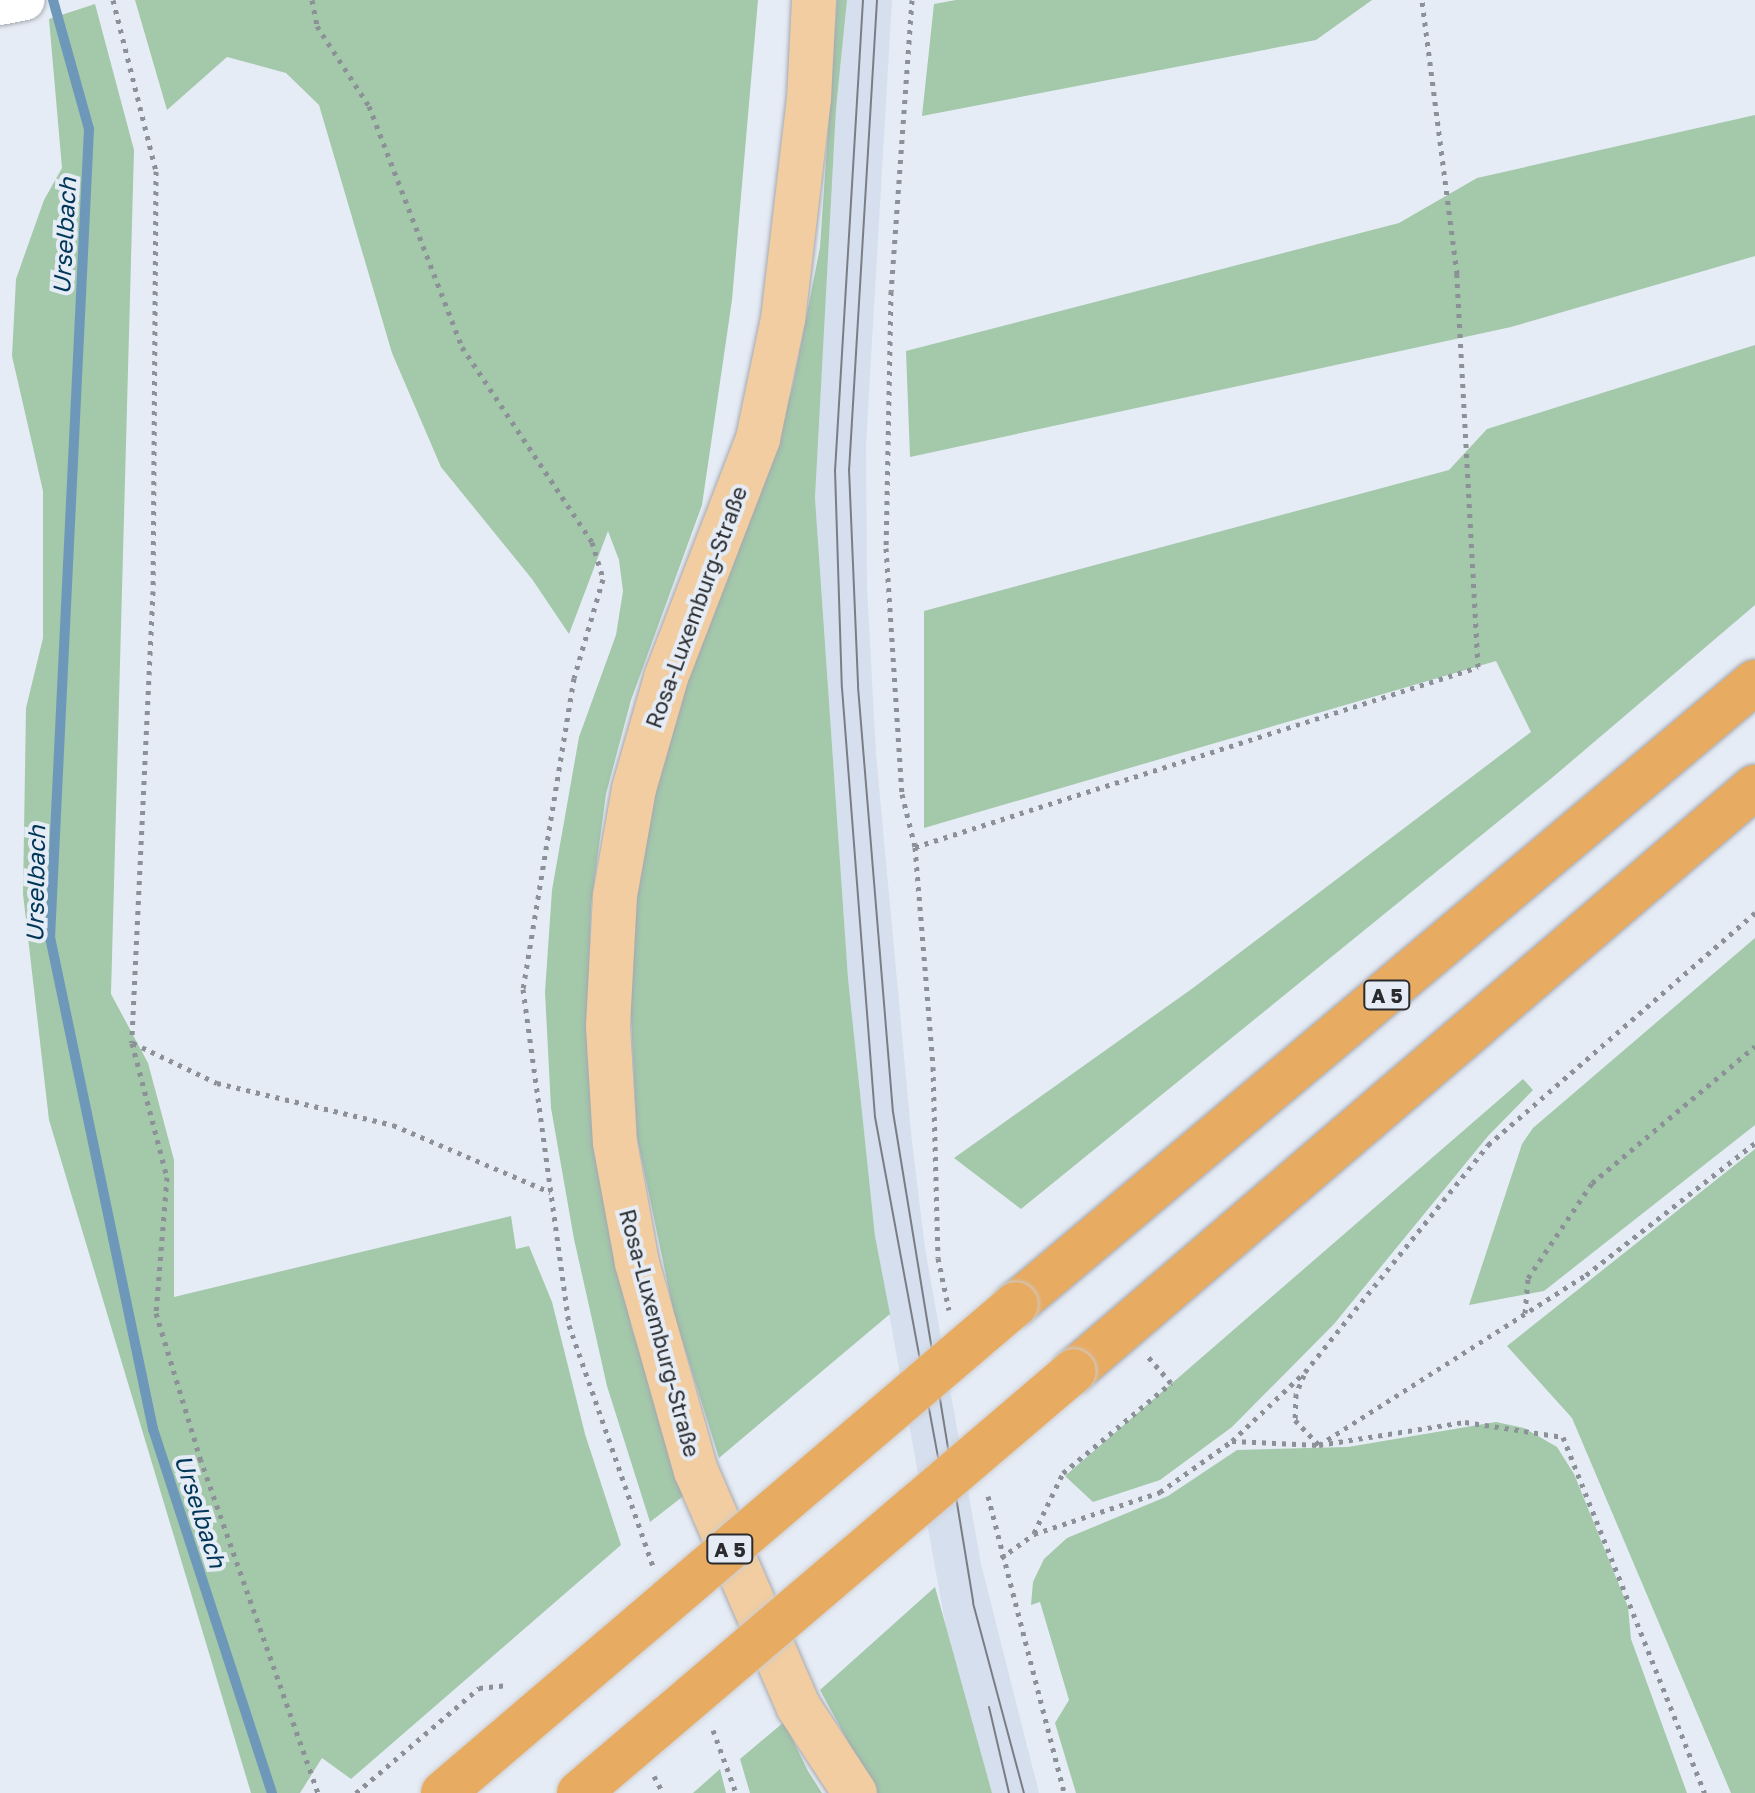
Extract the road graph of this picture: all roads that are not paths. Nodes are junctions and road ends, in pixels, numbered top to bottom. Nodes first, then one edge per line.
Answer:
1 (25, 0) edge
2 (814, 0) edge
3 (0, 5) edge
4 (1755, 682) edge
5 (1755, 787) edge
6 (443, 1793) edge
7 (579, 1793) edge
8 (855, 1793) edge

1 - 3 street
2 - 8 main road, Rosa-Luxemburg-Straße
4 - 6 highway, A 5, bridge
5 - 7 highway, bridge

